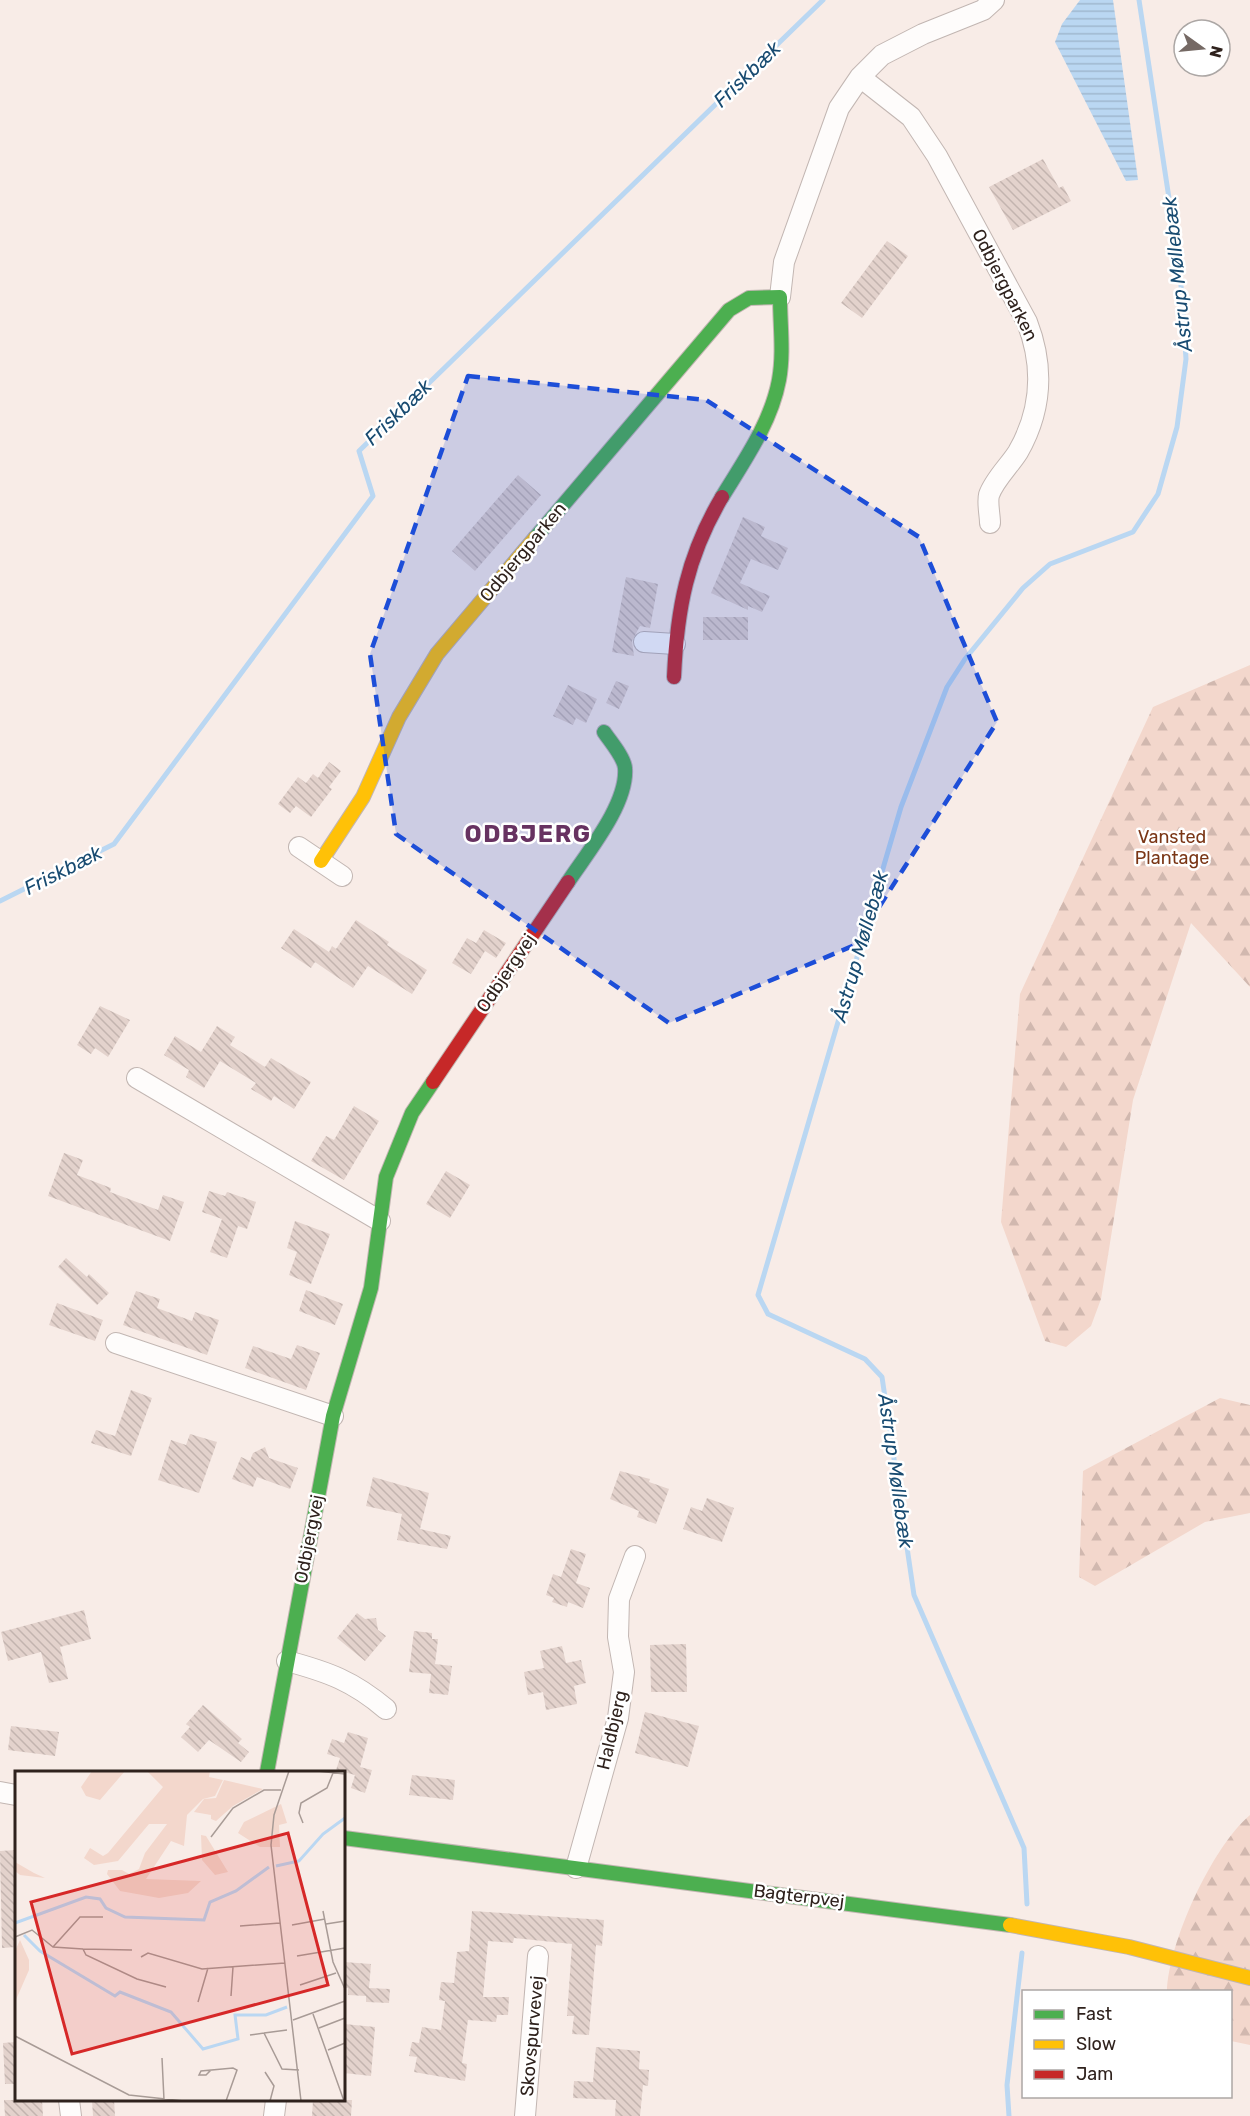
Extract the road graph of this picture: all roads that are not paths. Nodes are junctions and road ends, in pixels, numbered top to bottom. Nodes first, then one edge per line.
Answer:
1 (994, 0) edge
2 (860, 77) junction
3 (780, 297) junction
4 (990, 523) dead end
5 (644, 642) dead end
6 (675, 644) junction
7 (674, 677) dead end
8 (604, 732) dead end
9 (299, 847) dead end
10 (321, 861) junction
11 (342, 876) dead end
12 (137, 1078) dead end
13 (380, 1221) junction
14 (116, 1343) dead end
15 (333, 1416) junction
16 (635, 1556) dead end
17 (287, 1661) junction
18 (386, 1709) dead end
19 (267, 1771) edge
20 (0, 1792) edge
21 (15, 1795) edge
22 (345, 1838) edge
23 (576, 1868) junction
24 (538, 1956) dead end
25 (1250, 1978) edge
26 (69, 2101) edge
27 (276, 2101) edge
28 (70, 2116) edge
29 (274, 2116) edge
30 (525, 2116) edge

1 - 2 street
2 - 3 street
2 - 4 street, Odbjergparken
3 - 6 street
3 - 10 street, Odbjergparken
5 - 6 street
6 - 7 street
8 - 13 street, Odbjergvej
9 - 10 street
10 - 11 street
12 - 13 street
13 - 15 street, Odbjergvej
14 - 15 street
15 - 17 street, Odbjergvej
16 - 23 street, Haldbjerg
17 - 18 street
17 - 19 street, Odbjergvej
20 - 21 street
22 - 23 street, Bagterpvej
23 - 25 street, Bagterpvej
24 - 30 street, Skovspurvevej
26 - 28 street
27 - 29 street

